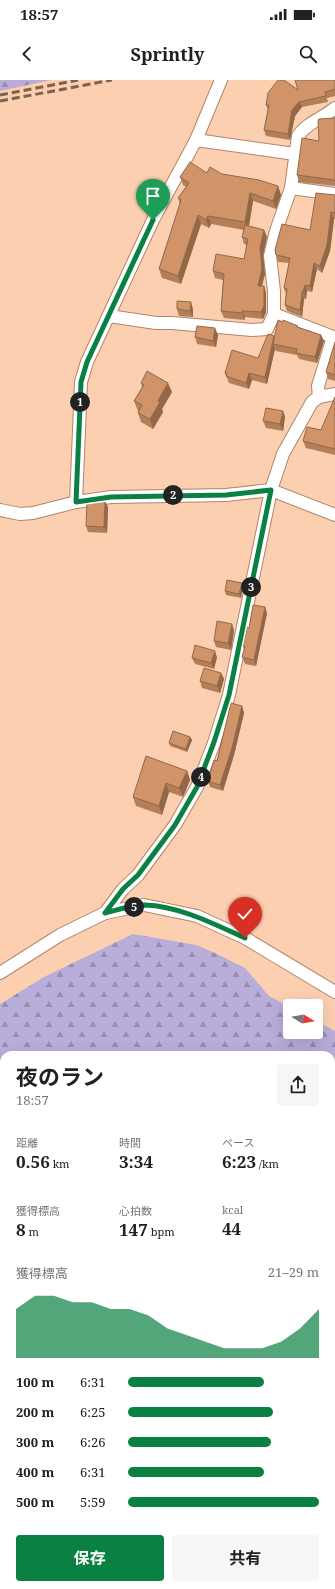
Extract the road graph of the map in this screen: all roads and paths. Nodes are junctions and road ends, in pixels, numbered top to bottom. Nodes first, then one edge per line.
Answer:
1 (221, 80) edge
2 (335, 108) edge
3 (196, 140) junction
4 (296, 154) junction
5 (291, 188) junction
6 (335, 194) edge
7 (274, 314) junction
8 (109, 316) junction
9 (335, 394) edge
10 (319, 397) junction
11 (271, 490) junction
12 (76, 502) junction
13 (0, 510) edge
14 (335, 514) edge
15 (105, 913) junction
16 (0, 973) edge
17 (335, 992) edge

1 - 3 street
2 - 4 street
3 - 4 street
3 - 8 street
4 - 5 street
5 - 6 street
5 - 7 street
7 - 8 street
7 - 10 street
8 - 12 street
9 - 10 street
10 - 11 street
11 - 12 street
11 - 14 street
11 - 15 street
12 - 13 street
15 - 16 street
15 - 17 street

